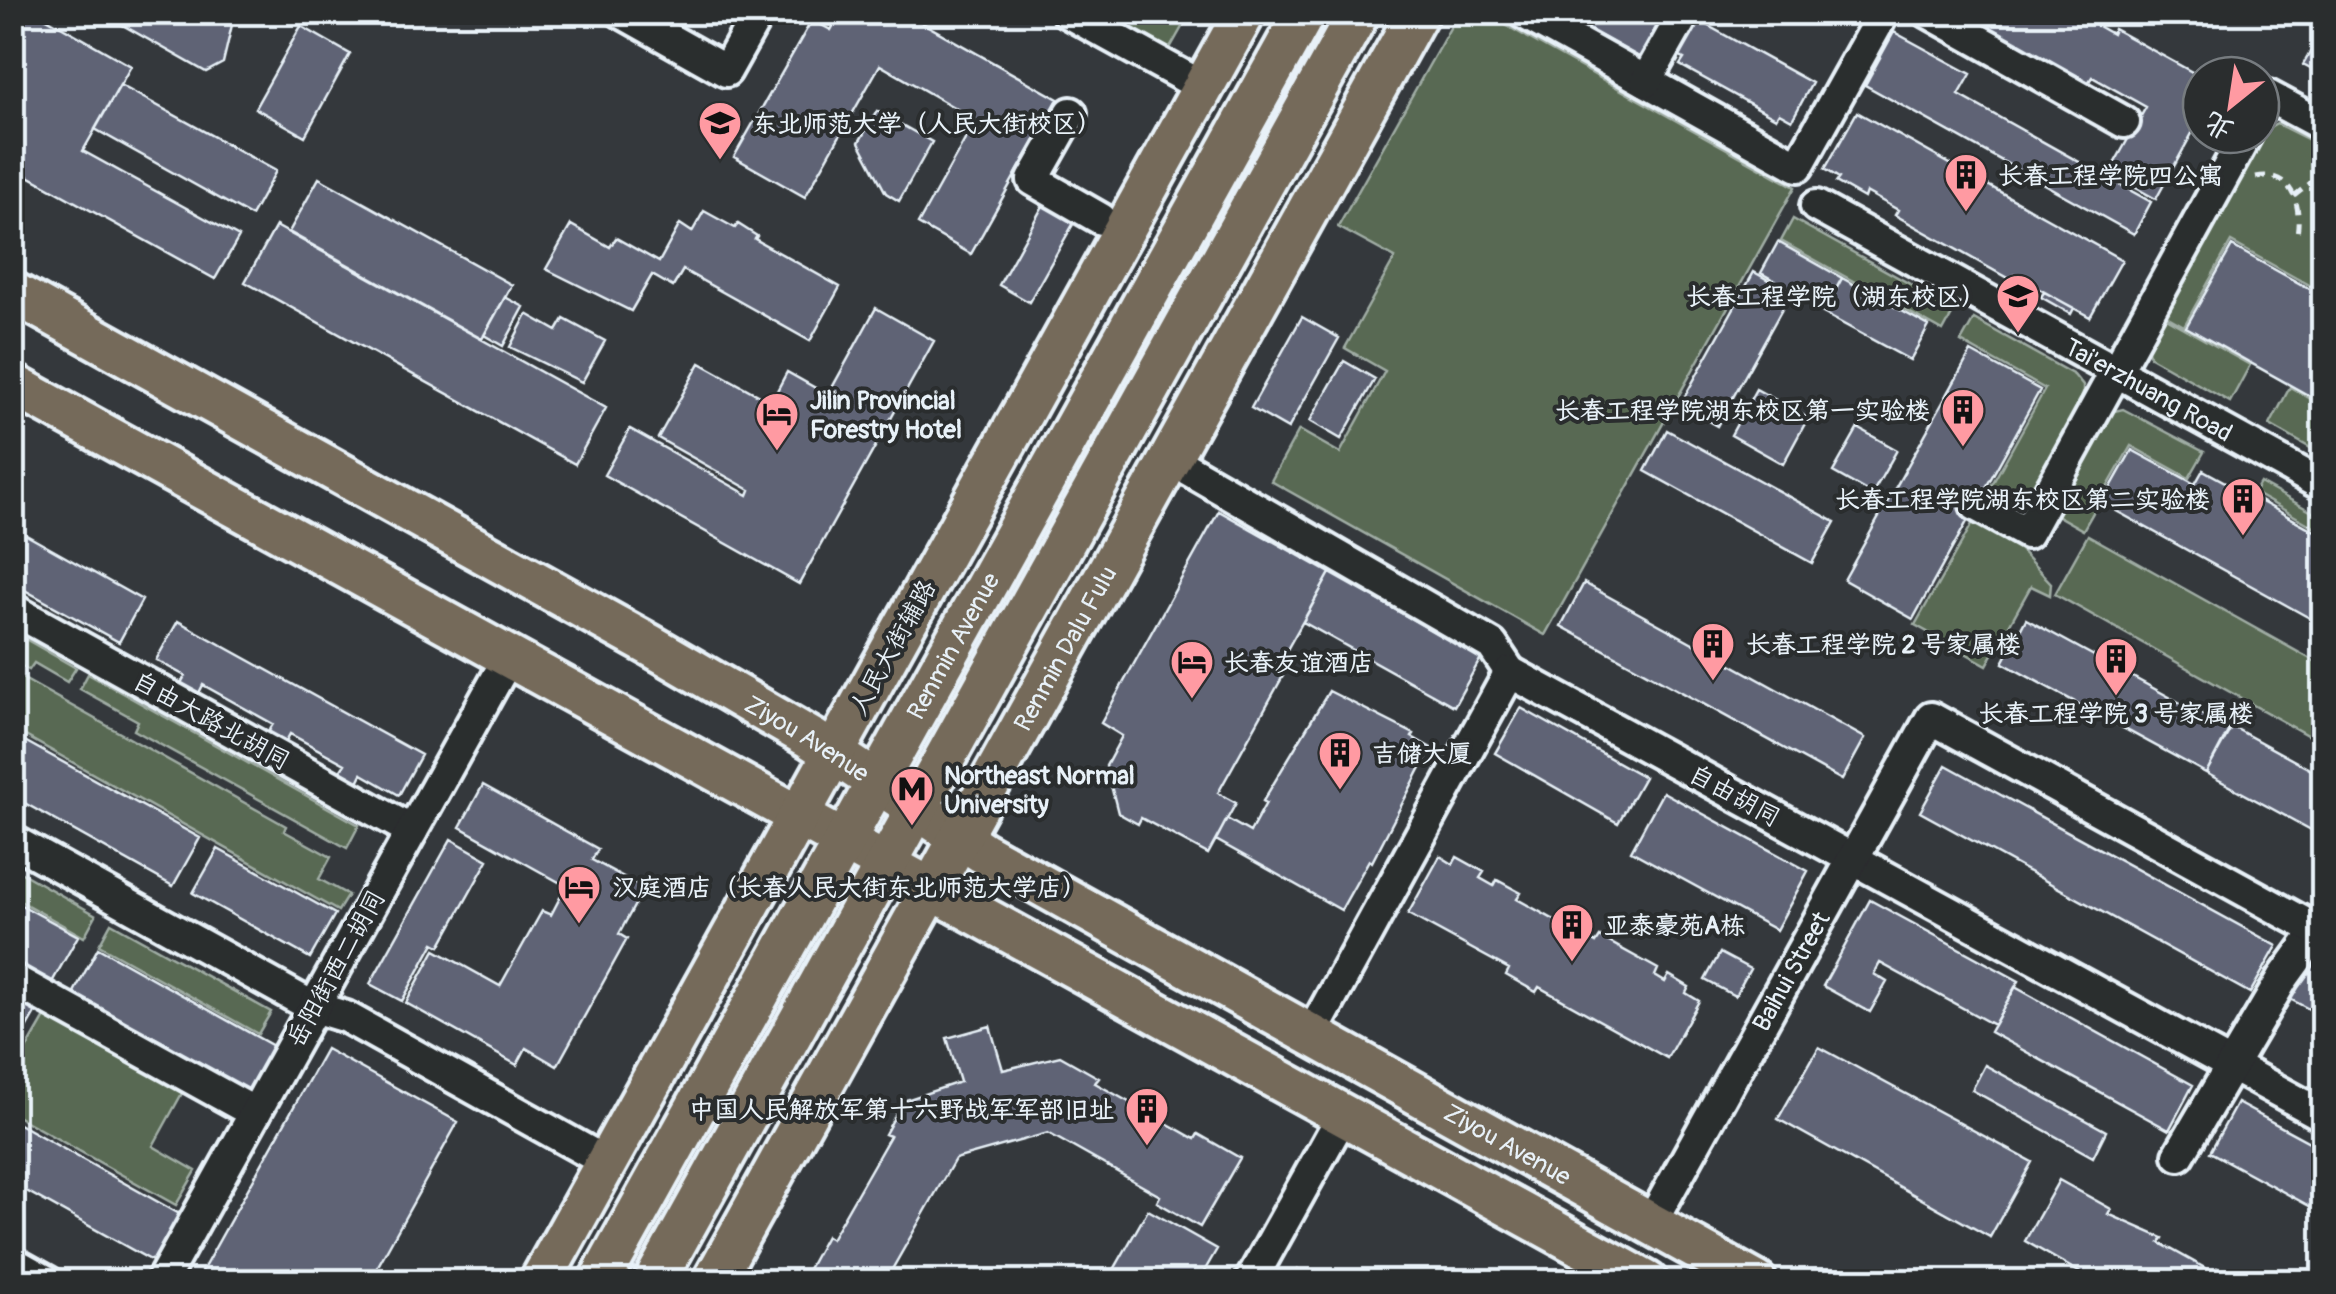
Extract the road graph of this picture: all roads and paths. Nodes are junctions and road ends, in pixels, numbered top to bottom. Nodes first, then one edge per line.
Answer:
1 (622, 12) edge
2 (759, 12) edge
3 (1067, 12) edge
4 (1245, 12) edge
5 (1306, 12) edge
6 (1360, 12) edge
7 (1418, 12) edge
8 (1685, 12) edge
9 (1884, 12) edge
10 (1928, 12) edge
11 (1535, 16) edge
12 (1646, 82) junction
13 (1203, 87) junction
14 (2281, 103) edge
15 (1070, 113) dead end
16 (2124, 122) dead end
17 (2324, 126) edge
18 (2236, 155) edge
19 (2324, 159) edge
20 (2224, 177) junction
21 (2313, 181) junction
22 (2324, 190) edge
23 (2294, 196) junction
24 (1816, 206) dead end
25 (1101, 219) dead end
26 (2297, 234) dead end
27 (12, 292) edge
28 (2116, 371) junction
29 (12, 384) edge
30 (1170, 459) junction
31 (2324, 486) edge
32 (1976, 505) dead end
33 (12, 610) edge
34 (510, 655) junction
35 (1510, 672) junction
36 (833, 753) junction
37 (877, 782) junction
38 (918, 809) junction
39 (800, 814) junction
40 (412, 831) junction
41 (846, 838) junction
42 (960, 838) junction
43 (12, 840) edge
44 (1852, 859) junction
45 (888, 862) junction
46 (932, 886) junction
47 (2320, 932) edge
48 (12, 979) edge
49 (314, 1008) junction
50 (1310, 1035) junction
51 (2234, 1067) junction
52 (255, 1113) junction
53 (1344, 1114) junction
54 (2324, 1116) edge
55 (2179, 1155) dead end
56 (606, 1162) junction
57 (1651, 1223) junction
58 (12, 1262) edge
59 (1629, 1277) edge
60 (48, 1282) edge
61 (160, 1282) edge
62 (540, 1282) edge
63 (600, 1282) edge
64 (654, 1282) edge
65 (713, 1282) edge
66 (1250, 1282) edge
67 (1756, 1282) edge

1 - 2 street
3 - 13 street
4 - 13 main road, 人民大街辅路
5 - 37 main road, Renmin Avenue
6 - 38 main road, Renmin Avenue
7 - 30 main road, Renmin Dalu Fulu
8 - 12 street
9 - 12 street
10 - 16 street
11 - 12 street
13 - 36 main road, 人民大街辅路
14 - 17 street
15 - 25 street
18 - 20 street
19 - 21 path
20 - 23 path
20 - 28 street
21 - 22 path
21 - 23 path
23 - 26 path
24 - 28 street, Tai'erzhuang Road
27 - 36 main road, Ziyou Avenue
28 - 31 street, Tai'erzhuang Road
28 - 32 street
29 - 34 main road, Ziyou Avenue
30 - 35 street, 自由胡同
30 - 42 main road, Renmin Dalu Fulu
33 - 40 street, 自由大路北胡同
34 - 39 main road, Ziyou Avenue
34 - 40 street, 岳阳街西二胡同
35 - 44 street, 自由胡同
35 - 50 street
36 - 37 main road, Ziyou Avenue
36 - 39 main road, 人民大街辅路
37 - 38 main road, Ziyou Avenue
37 - 41 main road, Renmin Avenue
38 - 42 main road, Ziyou Avenue
38 - 45 main road, Renmin Avenue
39 - 41 main road, Ziyou Avenue
39 - 56 main road, 人民大街辅路
40 - 49 street, 岳阳街西二胡同
41 - 45 main road, Ziyou Avenue
41 - 63 main road, Renmin Avenue
42 - 46 main road, Renmin Dalu Fulu
42 - 50 main road, Ziyou Avenue
43 - 49 street
44 - 47 street, Baihui Street
44 - 51 street, 自由胡同
44 - 57 street, Baihui Street
45 - 46 main road, Ziyou Avenue
45 - 64 main road, Renmin Avenue
46 - 53 main road, Ziyou Avenue
46 - 65 main road, Renmin Dalu Fulu
47 - 51 street
48 - 52 street
49 - 52 street, 岳阳街西二胡同
49 - 56 street
50 - 57 main road, Ziyou Avenue
51 - 54 street, 自由胡同
51 - 55 street
52 - 61 street, 岳阳街西二胡同
53 - 59 main road, Ziyou Avenue
53 - 66 street
56 - 62 main road, 人民大街辅路
57 - 67 main road, Ziyou Avenue
58 - 60 street

